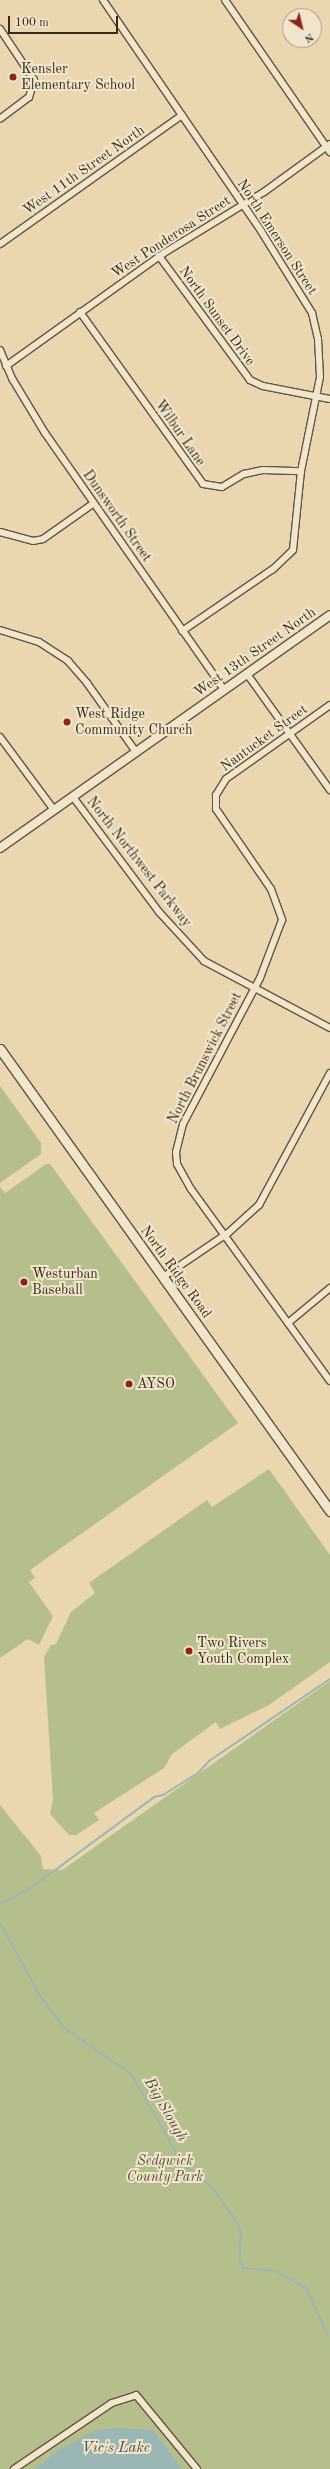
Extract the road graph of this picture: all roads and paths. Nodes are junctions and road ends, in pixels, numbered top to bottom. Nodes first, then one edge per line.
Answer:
1 (103, 0) edge
2 (225, 0) edge
3 (0, 29) edge
4 (182, 115) junction
5 (0, 119) edge
6 (328, 145) edge
7 (330, 152) edge
8 (243, 205) junction
9 (0, 244) edge
10 (159, 256) junction
11 (80, 312) junction
12 (0, 350) edge
13 (6, 366) junction
14 (316, 396) junction
15 (330, 399) edge
16 (301, 471) junction
17 (94, 503) junction
18 (0, 532) edge
19 (330, 615) edge
20 (0, 630) edge
21 (182, 631) junction
22 (247, 674) junction
23 (224, 690) junction
24 (330, 705) edge
25 (290, 733) junction
26 (0, 737) edge
27 (136, 752) junction
28 (330, 790) edge
29 (216, 795) joint
30 (73, 797) junction
31 (54, 810) junction
32 (0, 848) edge
33 (254, 988) junction
34 (330, 1028) edge
35 (0, 1049) edge
36 (330, 1073) edge
37 (224, 1235) junction
38 (163, 1277) junction
39 (330, 1288) edge
40 (288, 1323) junction
41 (330, 1381) edge
42 (330, 1511) edge
43 (14, 2469) edge
44 (197, 2469) edge

1 - 4 street, North Emerson Street
2 - 6 street
3 - 5 street
4 - 8 street, North Emerson Street
4 - 9 street, West 11th Street North
6 - 7 street
6 - 8 street, West Ponderosa Street
8 - 10 street, West Ponderosa Street
8 - 14 street, North Emerson Street
10 - 11 street, West Ponderosa Street
10 - 14 street, North Sunset Drive
11 - 13 street, West Ponderosa Street
11 - 16 street, Wilbur Lane
12 - 13 street, Dunsworth Street
13 - 17 street, Dunsworth Street
14 - 15 street, North Sunset Drive
14 - 16 street, North Emerson Street
16 - 21 street, North Emerson Street
17 - 18 street
17 - 21 street, Dunsworth Street
19 - 22 street, West 13th Street North
20 - 27 street
21 - 23 street, Dunsworth Street
22 - 23 street, West 13th Street North
22 - 25 street
23 - 27 street, West 13th Street North
24 - 25 street, Nantucket Street
25 - 28 street
25 - 29 street, Nantucket Street
26 - 31 street
27 - 30 street, West 13th Street North
29 - 33 street, North Brunswick Street
30 - 31 street, West 13th Street North
30 - 33 street, North Northwest Parkway
31 - 32 street, West 13th Street North
33 - 34 street, North Northwest Parkway
33 - 37 street, North Brunswick Street
35 - 38 main road, North Ridge Road
36 - 37 street
37 - 38 street
37 - 40 street, North Brunswick Street
38 - 42 main road, North Ridge Road
39 - 40 street
40 - 41 street, North Brunswick Street
43 - 44 street

